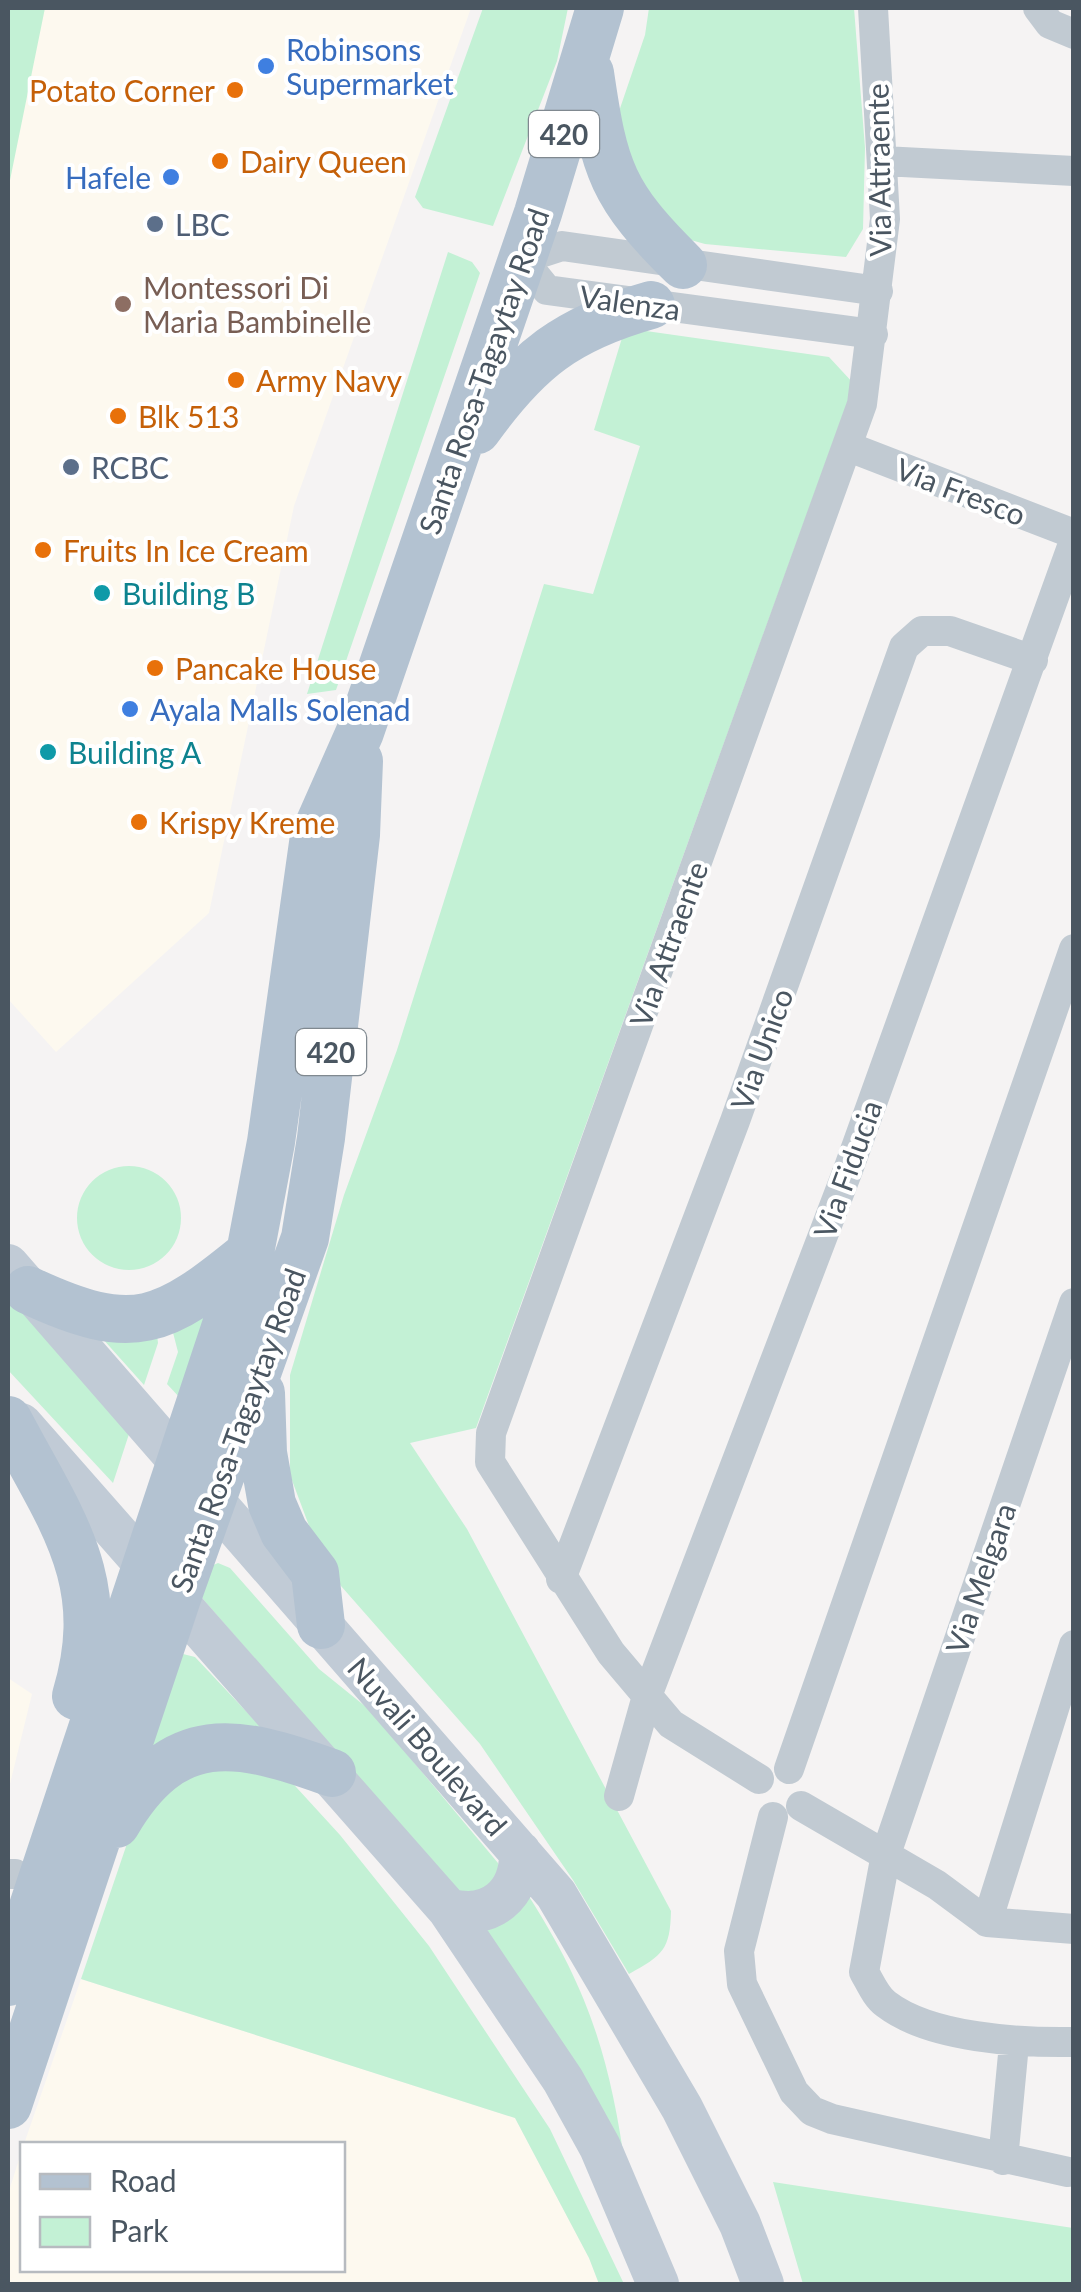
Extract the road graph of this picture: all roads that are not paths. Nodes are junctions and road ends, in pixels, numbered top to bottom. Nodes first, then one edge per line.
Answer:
1 (600, 8) edge
2 (873, 8) edge
3 (1038, 8) edge
4 (1074, 34) edge
5 (588, 60) junction
6 (883, 161) junction
7 (1074, 170) edge
8 (522, 259) junction
9 (684, 265) junction
10 (878, 291) junction
11 (651, 305) junction
12 (873, 334) junction
13 (849, 448) junction
14 (449, 470) junction
15 (1074, 538) edge
16 (1033, 660) junction
17 (360, 732) junction
18 (1074, 949) edge
19 (250, 1253) junction
20 (18, 1278) edge
21 (1074, 1303) edge
22 (262, 1364) junction
23 (8, 1409) edge
24 (8, 1420) edge
25 (196, 1484) junction
26 (561, 1580) junction
27 (163, 1581) junction
28 (321, 1624) junction
29 (1071, 1663) edge
30 (647, 1696) junction
31 (92, 1733) junction
32 (789, 1769) junction
33 (332, 1773) junction
34 (759, 1779) junction
35 (619, 1796) dead end
36 (40, 1800) junction
37 (787, 1812) junction
38 (520, 1852) junction
39 (886, 1854) junction
40 (10, 1882) edge
41 (76, 1898) junction
42 (448, 1908) junction
43 (987, 1922) junction
44 (1074, 1929) edge
45 (8, 1982) edge
46 (1074, 2042) edge
47 (1014, 2044) junction
48 (8, 2105) edge
49 (1003, 2160) junction
50 (1068, 2172) dead end
51 (658, 2284) edge
52 (763, 2284) edge

1 - 5 main road, Santa Rosa-Tagaytay Road / 420
2 - 6 street, Via Attraente
3 - 4 street
5 - 8 main road, Santa Rosa-Tagaytay Road / 420
5 - 9 main road
6 - 7 street
6 - 10 street, Via Attraente
8 - 9 street, Valenza
8 - 11 street, Valenza
8 - 14 main road, Santa Rosa-Tagaytay Road / 420
9 - 10 street, Valenza
10 - 12 street, Via Attraente
11 - 12 street, Valenza
11 - 14 main road
12 - 13 street, Via Attraente
13 - 15 street, Via Fresco
13 - 26 street, Via Attraente
14 - 17 main road, Santa Rosa-Tagaytay Road / 420
15 - 16 street, Via Fiducia
16 - 26 street, Via Unico
16 - 30 street, Via Fiducia
17 - 19 main road, Santa Rosa-Tagaytay Road / 420
17 - 22 main road, Santa Rosa-Tagaytay Road / 420
18 - 32 street
19 - 20 main road
19 - 25 main road, Santa Rosa-Tagaytay Road / 420
20 - 25 main road, Nuvali Boulevard
21 - 39 street, Via Melgara
22 - 25 main road, Santa Rosa-Tagaytay Road / 420
22 - 28 main road
23 - 27 main road
24 - 36 main road
25 - 27 main road, Santa Rosa-Tagaytay Road / 420
25 - 28 main road, Nuvali Boulevard
26 - 30 street, Via Attraente
27 - 31 main road, Santa Rosa-Tagaytay Road / 420
27 - 33 main road
27 - 41 main road, Santa Rosa-Tagaytay Road / 420
28 - 38 main road, Nuvali Boulevard
29 - 43 street
30 - 34 street, Via Attraente
30 - 35 street, Via Fiducia
31 - 36 main road
31 - 45 main road, Santa Rosa-Tagaytay Road / 420
32 - 34 street
32 - 37 street
33 - 41 main road
33 - 42 main road
34 - 37 street
36 - 40 main road
37 - 39 street
37 - 49 street
38 - 42 main road
38 - 52 main road, Nuvali Boulevard
39 - 43 street
39 - 47 street, Via Melgara
41 - 48 main road, Santa Rosa-Tagaytay Road / 420
42 - 51 main road
43 - 44 street
46 - 47 street, Via Melgara
47 - 49 street
49 - 50 street

